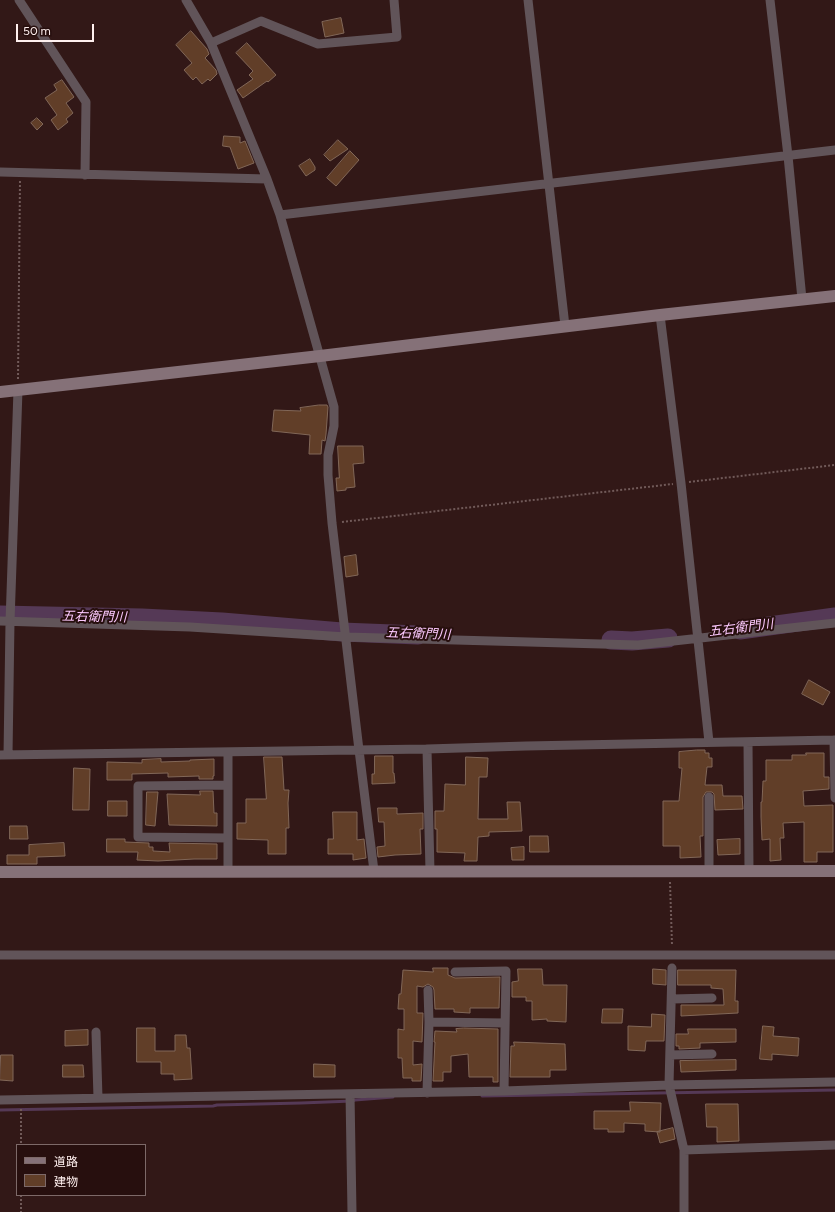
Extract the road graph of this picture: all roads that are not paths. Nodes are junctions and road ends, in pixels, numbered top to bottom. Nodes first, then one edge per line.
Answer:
1 (19, 0) edge
2 (186, 0) edge
3 (394, 0) edge
4 (528, 0) edge
5 (770, 0) edge
6 (211, 43) junction
7 (835, 150) edge
8 (788, 156) junction
9 (0, 172) edge
10 (85, 175) junction
11 (267, 179) junction
12 (548, 185) junction
13 (280, 215) junction
14 (835, 296) edge
15 (802, 299) junction
16 (660, 315) junction
17 (565, 326) junction
18 (320, 356) junction
19 (18, 390) junction
20 (0, 392) edge
21 (0, 621) edge
22 (10, 622) junction
23 (835, 623) edge
24 (346, 637) junction
25 (697, 639) junction
26 (834, 740) edge
27 (709, 742) junction
28 (748, 742) junction
29 (359, 750) junction
30 (428, 750) junction
31 (228, 752) junction
32 (4, 755) edge
33 (228, 785) junction
34 (709, 797) dead end
35 (835, 798) edge
36 (228, 838) junction
37 (709, 870) junction
38 (749, 870) junction
39 (835, 870) edge
40 (228, 871) junction
41 (374, 871) junction
42 (430, 871) junction
43 (0, 872) edge
44 (0, 955) edge
45 (835, 955) edge
46 (672, 968) dead end
47 (455, 972) dead end
48 (428, 990) dead end
49 (672, 998) junction
50 (712, 998) dead end
51 (429, 1022) junction
52 (505, 1023) junction
53 (96, 1032) dead end
54 (712, 1054) dead end
55 (670, 1055) junction
56 (835, 1082) edge
57 (669, 1085) junction
58 (504, 1092) junction
59 (427, 1093) junction
60 (350, 1094) junction
61 (98, 1098) junction
62 (0, 1100) edge
63 (835, 1145) edge
64 (684, 1150) junction
65 (352, 1212) edge
66 (684, 1212) edge

1 - 10 street
2 - 6 street
3 - 6 street
4 - 12 street
5 - 8 street
6 - 11 street
7 - 8 street
8 - 12 street
8 - 15 street
9 - 10 street
10 - 11 street
11 - 13 street
12 - 13 street
12 - 17 street
13 - 18 street
14 - 15 street
15 - 16 street
16 - 17 street
16 - 25 street
17 - 18 street
18 - 19 street
18 - 24 street
19 - 20 street
19 - 22 street
21 - 22 street
22 - 24 street
22 - 32 street
23 - 25 street
24 - 25 street
24 - 29 street
25 - 27 street
26 - 28 street
26 - 35 street
27 - 28 street
27 - 30 street
28 - 38 street
29 - 30 street
29 - 31 street
29 - 41 street
30 - 42 street
31 - 32 street
31 - 33 street
33 - 36 street
33 - 36 street
34 - 37 street
36 - 40 street
37 - 38 street
37 - 42 street
38 - 39 street
40 - 41 street
40 - 43 street
41 - 42 street
44 - 45 street
46 - 49 street
47 - 52 street
48 - 51 street
49 - 50 street
49 - 55 street
51 - 52 street
51 - 59 street
52 - 58 street
53 - 61 street
54 - 55 street
55 - 57 street
56 - 57 street
57 - 58 street
57 - 64 street
58 - 59 street
59 - 60 street
60 - 61 street
60 - 65 street
61 - 62 street
63 - 64 street
64 - 66 street

